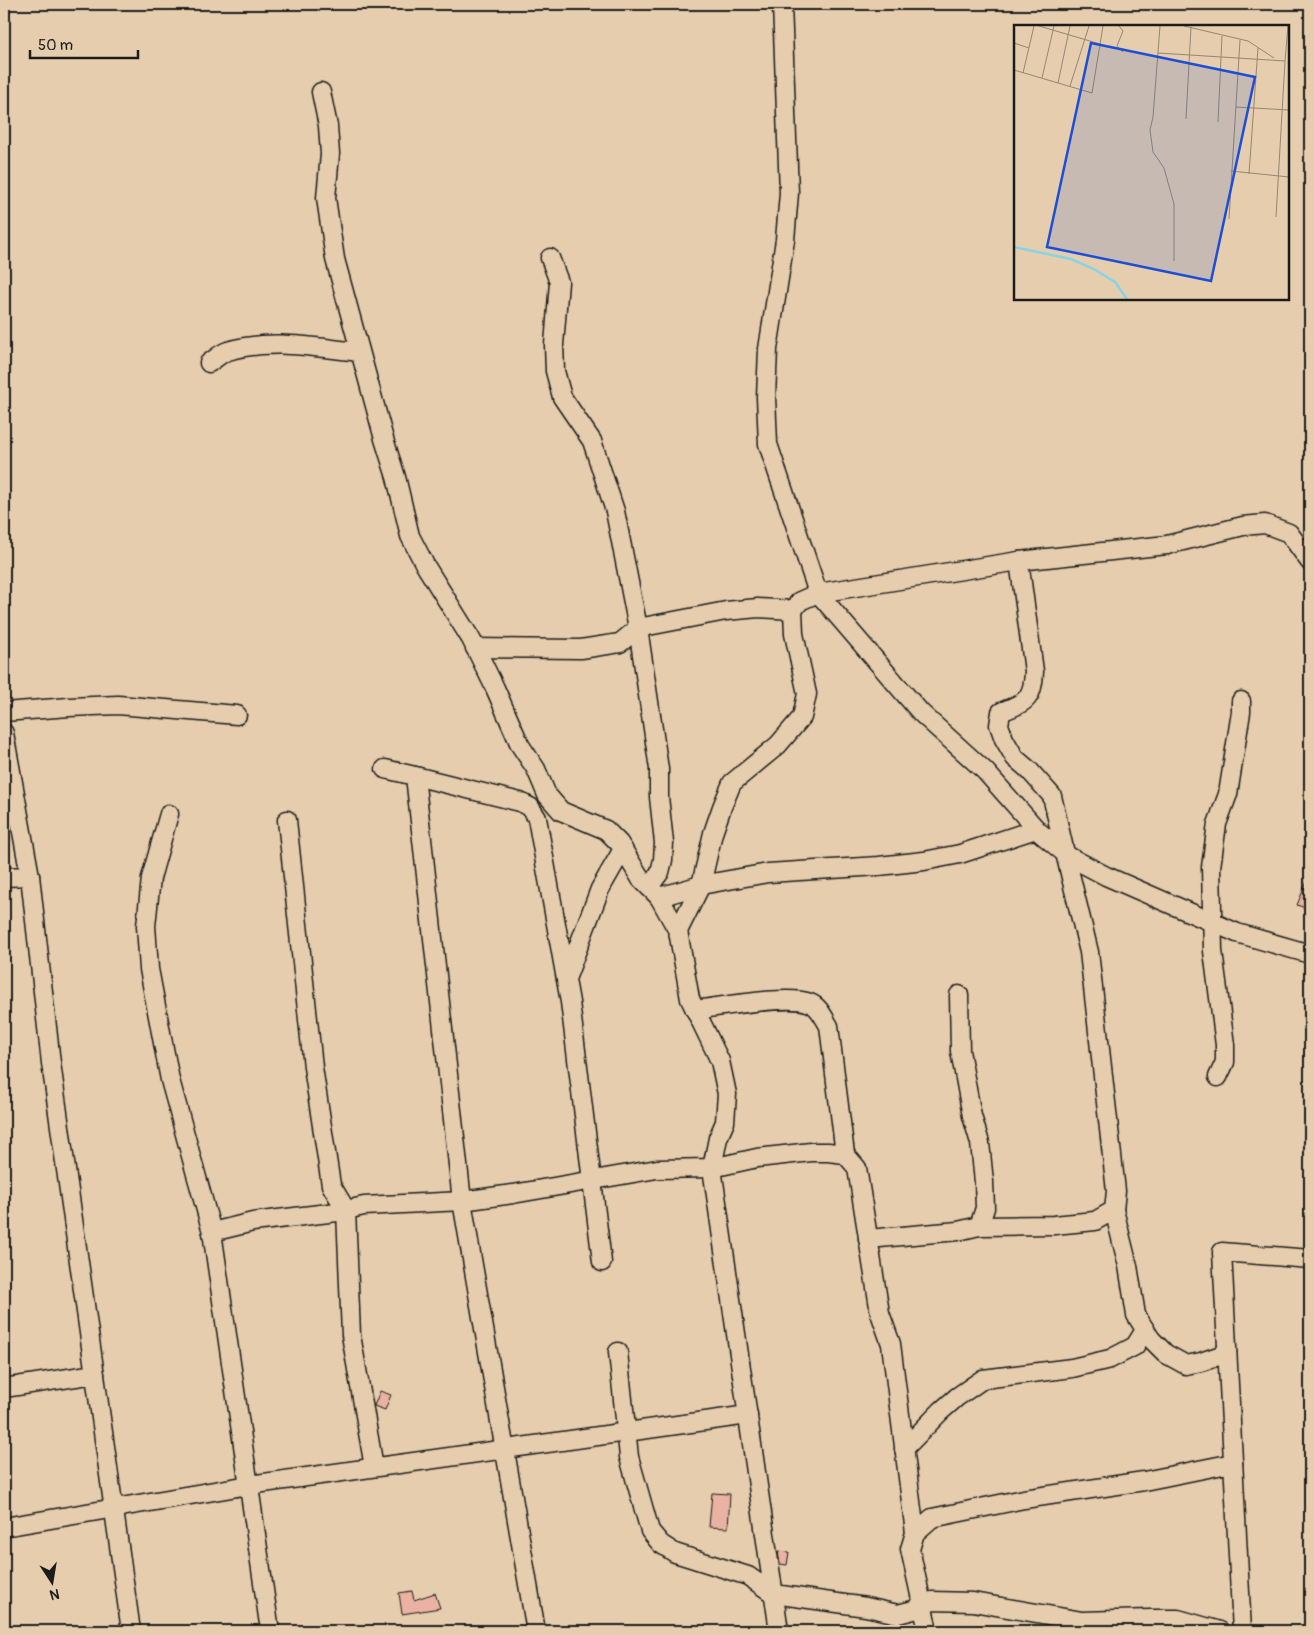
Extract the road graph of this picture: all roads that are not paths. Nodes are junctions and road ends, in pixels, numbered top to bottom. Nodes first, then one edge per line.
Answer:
1 (782, 4) edge
2 (321, 92) dead end
3 (550, 258) dead end
4 (360, 352) junction
5 (208, 363) dead end
6 (1019, 561) junction
7 (1310, 562) edge
8 (818, 593) junction
9 (793, 610) junction
10 (638, 628) junction
11 (476, 648) junction
12 (1241, 701) dead end
13 (4, 712) edge
14 (237, 715) dead end
15 (4, 733) edge
16 (385, 769) dead end
17 (415, 776) junction
18 (547, 795) junction
19 (530, 808) junction
20 (169, 814) dead end
21 (287, 820) dead end
22 (1036, 829) junction
23 (623, 849) junction
24 (1065, 853) junction
25 (30, 876) junction
26 (4, 877) edge
27 (701, 885) junction
28 (654, 892) junction
29 (1212, 923) junction
30 (678, 931) junction
31 (1310, 954) edge
32 (566, 980) junction
33 (959, 995) dead end
34 (695, 1010) junction
35 (1218, 1077) dead end
36 (844, 1154) junction
37 (712, 1168) junction
38 (592, 1180) junction
39 (462, 1201) junction
40 (346, 1210) junction
41 (1114, 1210) junction
42 (979, 1226) junction
43 (212, 1232) junction
44 (868, 1239) junction
45 (1310, 1259) edge
46 (602, 1262) dead end
47 (1145, 1330) junction
48 (618, 1352) dead end
49 (1227, 1353) junction
50 (95, 1374) junction
51 (4, 1388) edge
52 (748, 1415) junction
53 (626, 1431) junction
54 (504, 1448) junction
55 (904, 1449) junction
56 (1233, 1463) junction
57 (374, 1467) junction
58 (248, 1485) junction
59 (114, 1508) junction
60 (4, 1527) edge
61 (915, 1533) junction
62 (774, 1594) junction
63 (923, 1606) junction
64 (1058, 1624) edge
65 (131, 1631) edge
66 (270, 1631) edge
67 (536, 1631) edge
68 (779, 1631) edge
69 (928, 1631) edge
70 (1220, 1631) edge
71 (1242, 1631) edge

1 - 8 street
2 - 4 street
3 - 10 street
4 - 5 street
4 - 11 street
6 - 7 street
6 - 8 street
6 - 24 street
8 - 9 street
8 - 22 street
9 - 10 street
9 - 27 street
10 - 11 street
10 - 28 street
11 - 18 street
12 - 29 street
13 - 14 street
15 - 25 street
16 - 17 street
17 - 19 street
17 - 39 street
18 - 19 street
18 - 23 street
19 - 32 street
20 - 43 street
21 - 40 street
22 - 24 street
22 - 27 street
23 - 28 street
23 - 32 street
24 - 29 street
24 - 41 street
25 - 26 street
25 - 50 street
27 - 28 street
27 - 30 street
28 - 30 street
29 - 31 street
29 - 35 street
30 - 34 street
32 - 38 street
33 - 42 street
34 - 36 street
34 - 37 street
36 - 37 street
36 - 44 street
37 - 38 street
37 - 52 street
38 - 39 street
38 - 46 street
39 - 40 street
39 - 54 street
40 - 43 street
40 - 57 street
41 - 42 street
41 - 47 street
42 - 44 street
43 - 58 street
44 - 55 street
45 - 49 street
47 - 49 street
47 - 55 street
48 - 53 street
49 - 56 street
50 - 51 street
50 - 59 street
52 - 53 street
52 - 62 street
53 - 54 street
53 - 62 street
54 - 57 street
54 - 67 street
55 - 61 street
56 - 61 street
56 - 71 street
57 - 58 street
58 - 59 street
58 - 66 street
59 - 60 street
59 - 65 street
61 - 63 street
62 - 63 street
62 - 68 street
63 - 64 street
63 - 69 street
64 - 70 street

